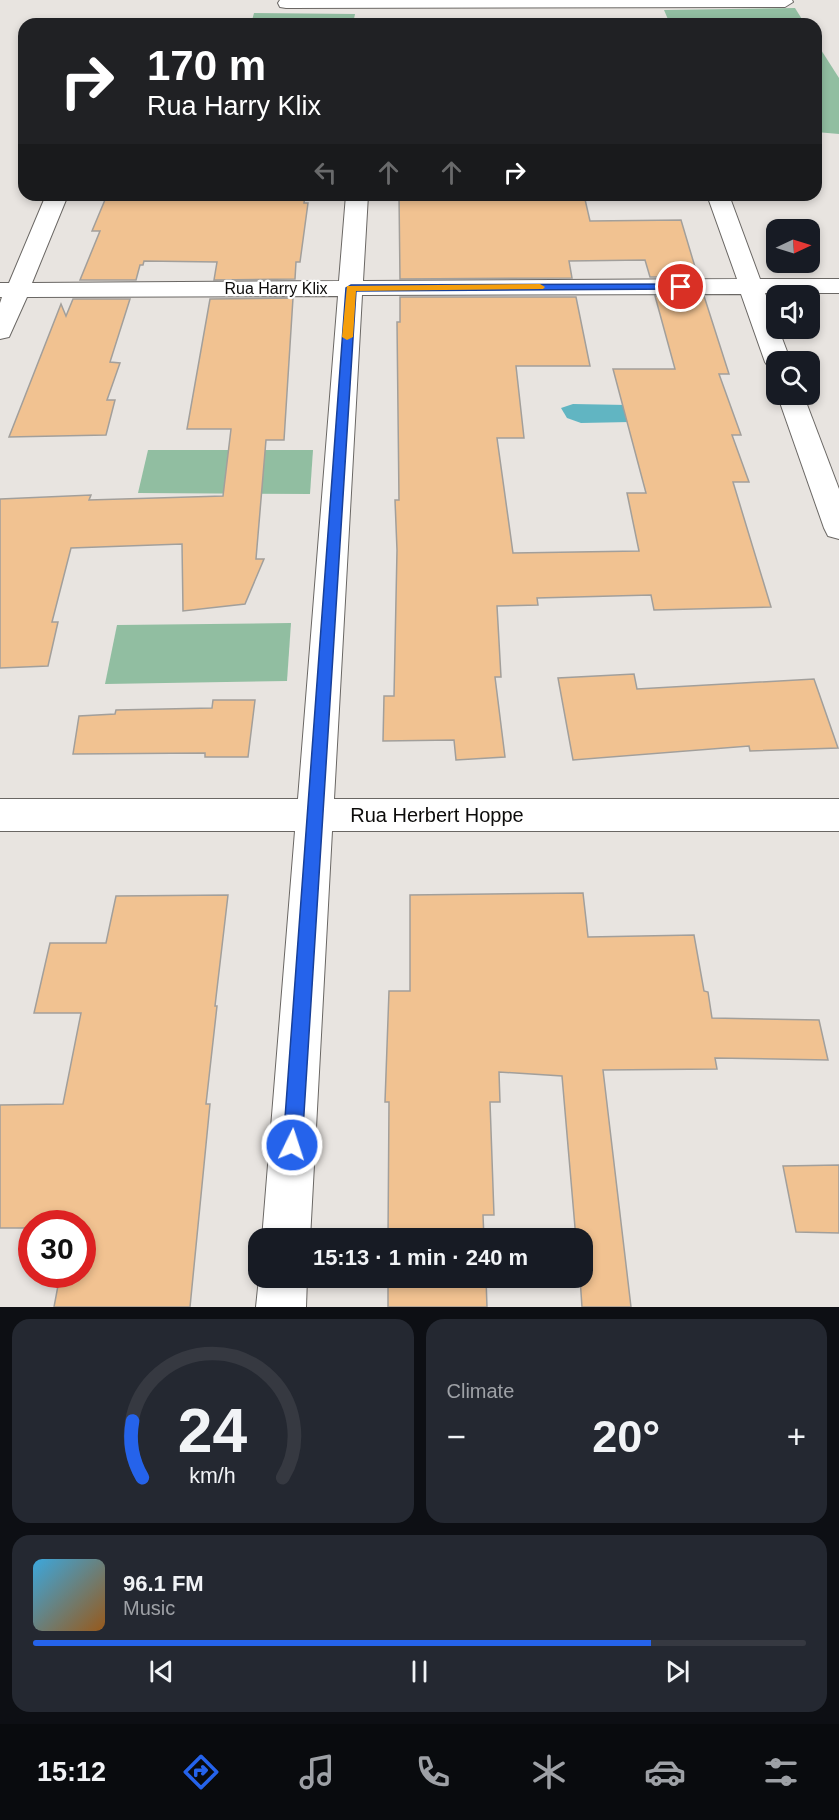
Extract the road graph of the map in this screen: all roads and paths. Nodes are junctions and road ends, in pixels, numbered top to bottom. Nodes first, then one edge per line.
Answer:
1 (648, 1) edge
2 (370, 2) edge
3 (785, 2) dead end
4 (286, 3) dead end
5 (369, 18) edge
6 (654, 18) edge
7 (54, 201) edge
8 (357, 201) edge
9 (720, 201) edge
10 (839, 286) edge
11 (751, 287) junction
12 (351, 288) junction
13 (9, 290) edge
14 (0, 332) edge
15 (774, 351) edge
16 (794, 405) edge
17 (839, 528) edge
18 (0, 815) edge
19 (315, 815) junction
20 (839, 815) edge
21 (287, 1228) edge
22 (283, 1288) edge
23 (281, 1307) edge

1 - 2 street
1 - 3 street
1 - 6 street
2 - 4 street
2 - 5 street
7 - 13 street
8 - 12 street
9 - 11 street
10 - 11 street, Rua Harry Klix
11 - 12 street, Rua Harry Klix
11 - 15 street
12 - 13 street, Rua Harry Klix
12 - 19 street
13 - 14 street
16 - 17 street
18 - 19 street, Rua Herbert Hoppe
19 - 20 street, Rua Herbert Hoppe
19 - 21 street
22 - 23 street

